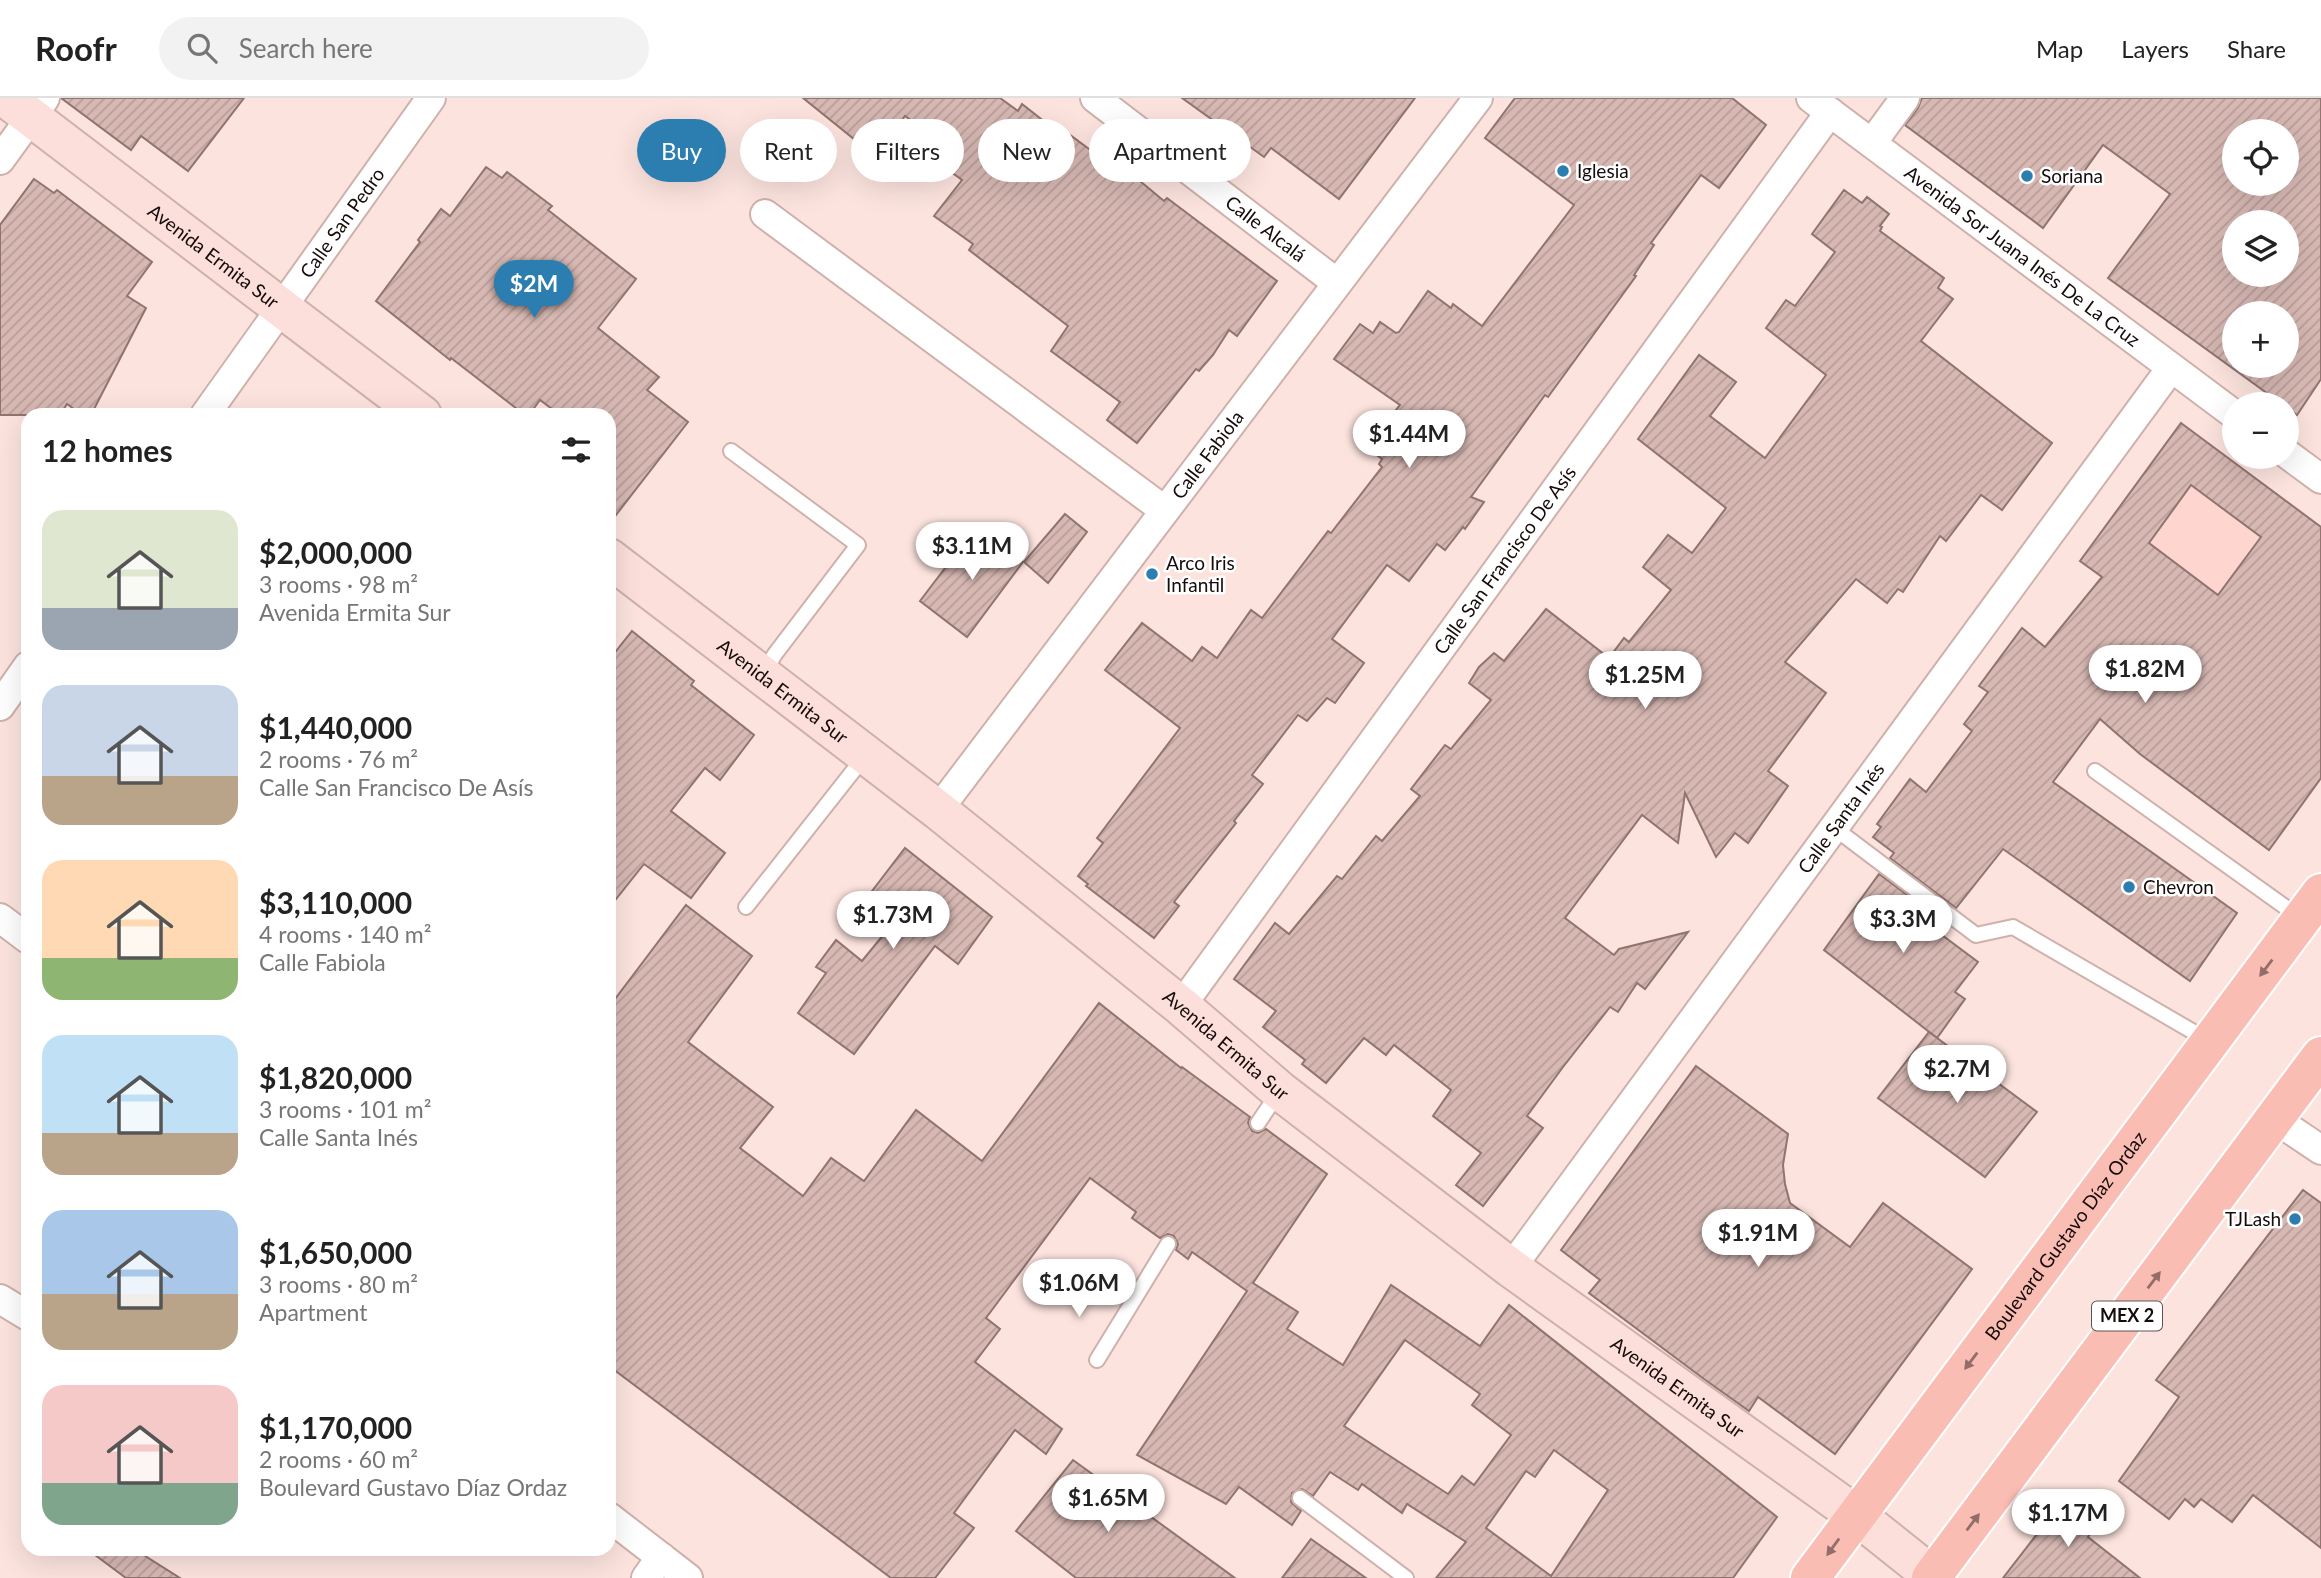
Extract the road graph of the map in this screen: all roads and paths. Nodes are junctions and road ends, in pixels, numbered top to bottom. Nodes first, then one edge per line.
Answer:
1 (431, 98) edge
2 (1095, 98) edge
3 (1478, 98) edge
4 (1905, 98) edge
5 (28, 104) edge
6 (1821, 105) edge
7 (1872, 143) junction
8 (0, 160) edge
9 (765, 214) dead end
10 (1337, 283) junction
11 (281, 307) junction
12 (2171, 368) junction
13 (2222, 405) edge
14 (210, 408) edge
15 (413, 408) edge
16 (731, 451) dead end
17 (2299, 462) edge
18 (2321, 478) edge
19 (1164, 510) junction
20 (616, 563) edge
21 (762, 675) junction
22 (21, 676) edge
23 (0, 706) edge
24 (866, 755) junction
25 (2095, 771) dead end
26 (938, 810) junction
27 (1833, 827) junction
28 (2312, 906) edge
29 (746, 907) dead end
30 (0, 918) edge
31 (21, 934) edge
32 (1181, 1006) junction
33 (2211, 1041) junction
34 (2321, 1056) edge
35 (1280, 1091) junction
36 (2275, 1119) junction
37 (1258, 1123) dead end
38 (2321, 1150) edge
39 (1168, 1244) dead end
40 (1511, 1268) junction
41 (0, 1299) edge
42 (21, 1312) edge
43 (1097, 1360) dead end
44 (1300, 1498) dead end
45 (1856, 1515) junction
46 (616, 1525) edge
47 (654, 1568) edge
48 (1933, 1577) edge
49 (688, 1578) edge
50 (1406, 1578) edge
51 (1810, 1578) edge

1 - 11 street, Calle San Pedro
2 - 10 street, Calle Alcalá
3 - 10 street, Calle Fabiola
4 - 7 street
5 - 8 street
5 - 11 main road, Avenida Ermita Sur
6 - 7 street, Avenida Sor Juana Inés De La Cruz
6 - 32 street, Calle San Francisco De Asís
7 - 12 street, Avenida Sor Juana Inés De La Cruz
9 - 19 street
10 - 19 street, Calle Fabiola
11 - 14 street, Calle San Pedro
11 - 15 main road, Avenida Ermita Sur
12 - 13 street, Avenida Sor Juana Inés De La Cruz
12 - 27 street, Calle Santa Inés
16 - 21 lane
17 - 18 street
19 - 26 street, Calle Fabiola
20 - 21 main road, Avenida Ermita Sur
21 - 24 main road, Avenida Ermita Sur
22 - 23 street
24 - 26 main road, Avenida Ermita Sur
24 - 29 lane
25 - 28 lane
26 - 32 main road, Avenida Ermita Sur
27 - 33 lane
27 - 40 street, Calle Santa Inés
28 -> 33 main road, Boulevard Gustavo Díaz Ordaz
30 - 31 street
32 - 35 main road, Avenida Ermita Sur
33 -> 45 main road, Boulevard Gustavo Díaz Ordaz
34 - 36 main road, MEX 2
35 - 37 lane
35 - 40 main road, Avenida Ermita Sur
36 - 38 street
48 -> 36 main road, MEX 2
39 - 43 lane
40 - 45 main road, Avenida Ermita Sur
41 - 42 street
44 - 50 lane
45 - 48 main road, Avenida Ermita Sur
45 -> 51 main road, Boulevard Gustavo Díaz Ordaz
46 - 47 street
47 - 49 street

